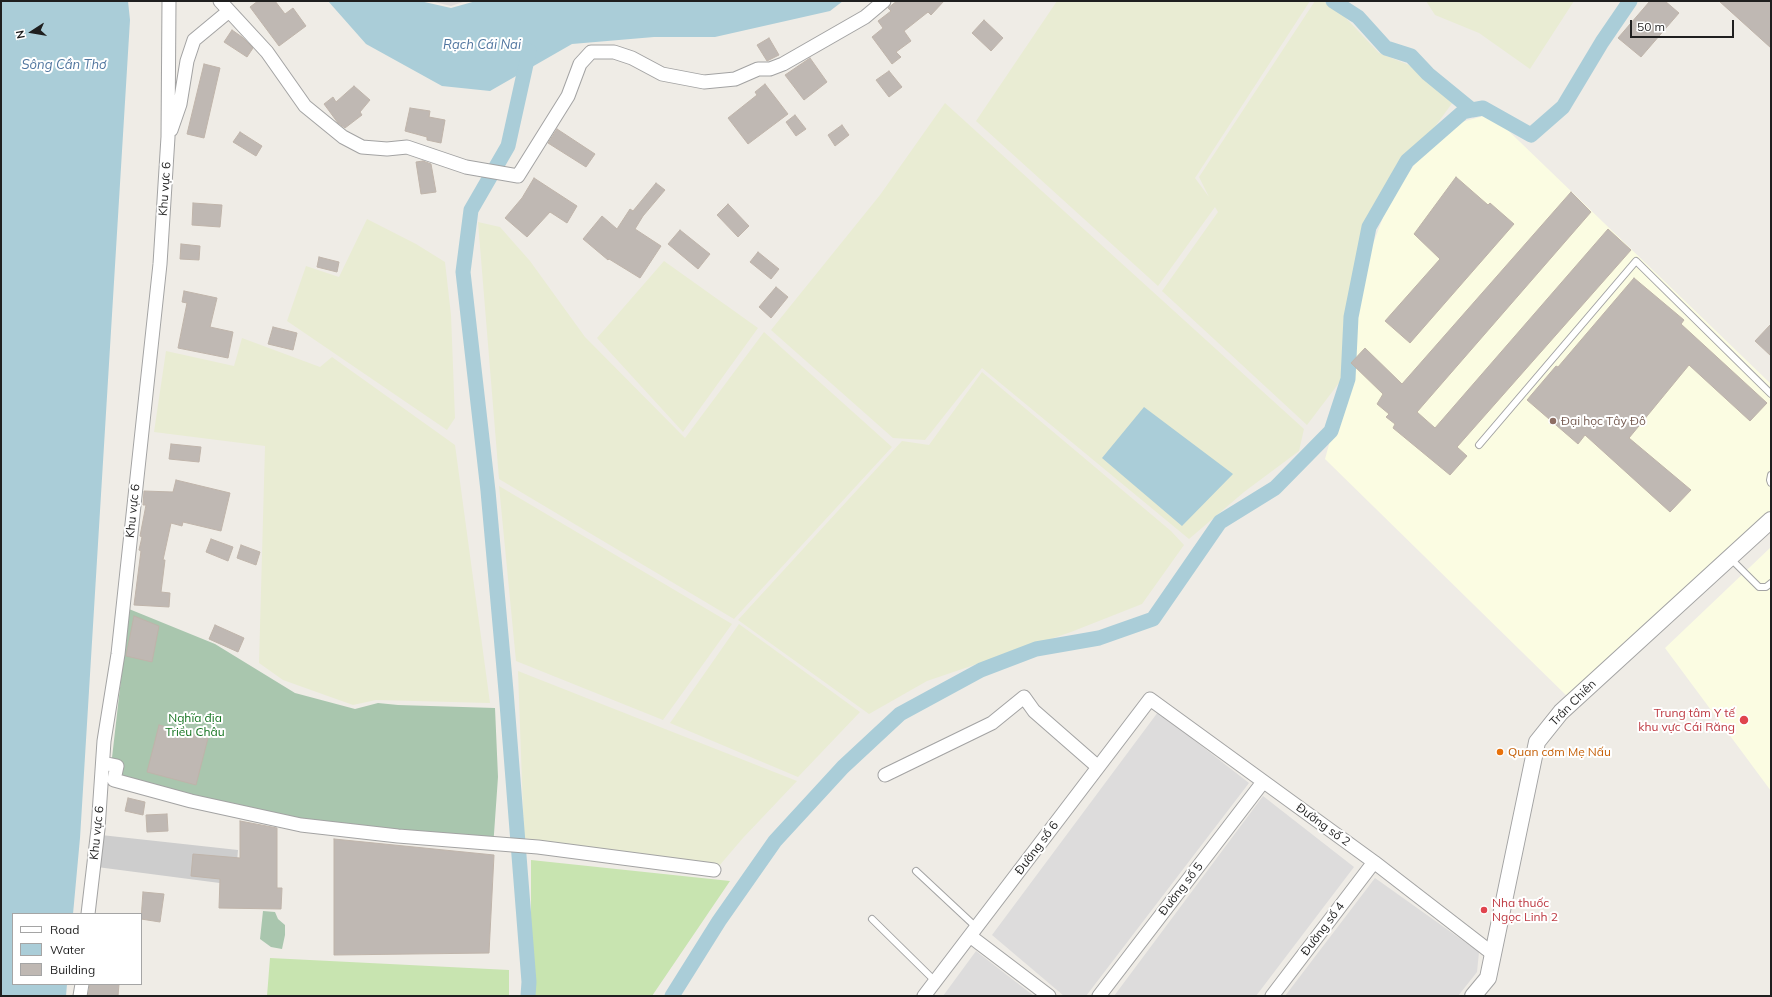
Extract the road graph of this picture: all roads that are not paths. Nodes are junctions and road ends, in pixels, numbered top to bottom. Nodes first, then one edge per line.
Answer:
1 (170, 1) edge
2 (220, 1) edge
3 (884, 1) edge
4 (230, 11) junction
5 (168, 137) junction
6 (1771, 394) edge
7 (1478, 445) dead end
8 (1771, 475) edge
9 (1771, 483) edge
10 (1771, 520) edge
11 (1730, 558) junction
12 (1771, 584) edge
13 (1150, 699) joint
14 (103, 763) junction
15 (1098, 767) junction
16 (885, 775) dead end
17 (1264, 782) junction
18 (1374, 862) junction
19 (714, 870) dead end
20 (916, 871) dead end
21 (88, 913) edge
22 (872, 919) dead end
23 (973, 932) junction
24 (1493, 954) junction
25 (935, 981) junction
26 (82, 985) edge
27 (80, 996) edge
28 (924, 996) edge
29 (1049, 996) edge
30 (1099, 996) edge
31 (1272, 996) edge
32 (1473, 996) edge

1 - 5 street, Khu vực 6
2 - 4 street
3 - 4 street
4 - 5 street
5 - 14 street, Khu vực 6
6 - 7 lane
8 - 9 lane
10 - 11 street, Trần Chiên
11 - 12 lane
11 - 24 street, Trần Chiên
13 - 15 street, Đường số 6
13 - 17 street, Đường số 2
14 - 19 street
14 - 21 street, Khu vực 6
15 - 16 street
15 - 23 street, Đường số 6
17 - 18 street, Đường số 2
17 - 30 street, Đường số 5
18 - 24 street, Đường số 2
18 - 31 street, Đường số 4
20 - 23 lane
22 - 25 lane
23 - 25 street, Đường số 6
23 - 29 street
24 - 32 street, Trần Chiên
25 - 28 street, Đường số 6
26 - 27 street

